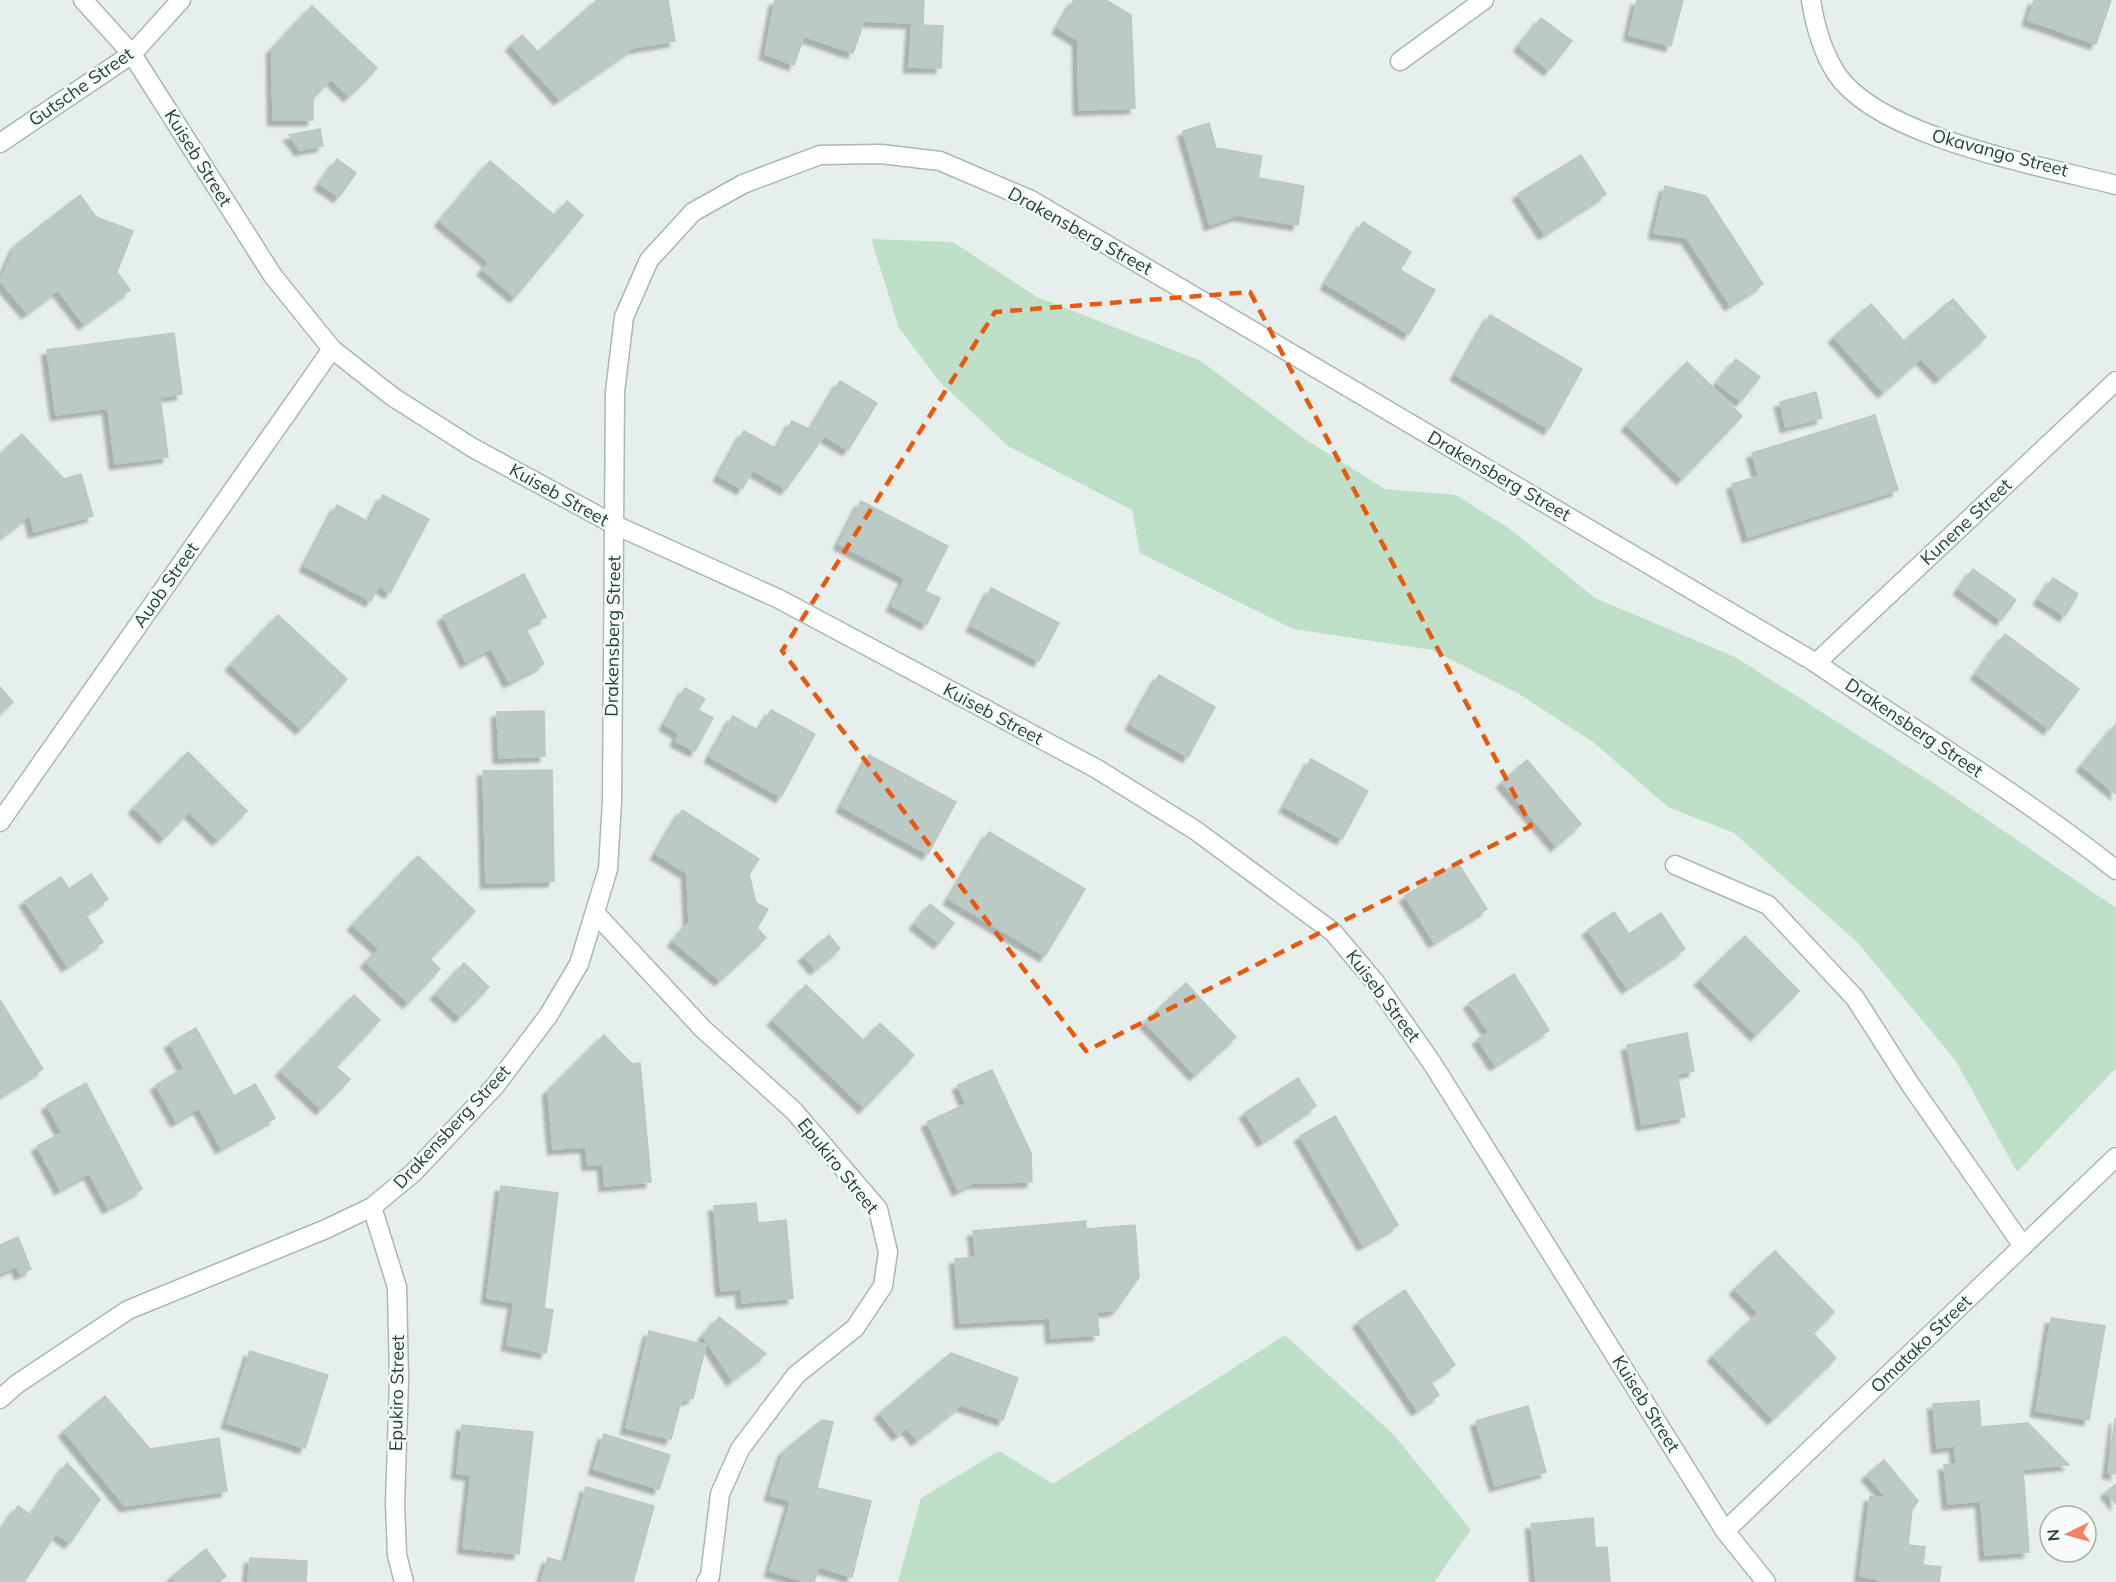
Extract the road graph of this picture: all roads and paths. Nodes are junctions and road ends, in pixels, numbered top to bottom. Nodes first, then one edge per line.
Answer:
1 (82, 0) edge
2 (181, 0) edge
3 (1484, 0) edge
4 (1811, 0) edge
5 (132, 54) junction
6 (1400, 61) dead end
7 (0, 143) edge
8 (2116, 185) edge
9 (332, 349) junction
10 (2116, 381) edge
11 (615, 525) junction
12 (1816, 663) junction
13 (0, 822) edge
14 (1675, 864) dead end
15 (2116, 870) edge
16 (596, 914) junction
17 (2116, 1157) edge
18 (372, 1207) junction
19 (2024, 1246) junction
20 (0, 1399) edge
21 (1725, 1531) junction
22 (404, 1582) edge
23 (706, 1582) edge
24 (1766, 1582) edge

1 - 5 street, Kuiseb Street
2 - 5 street, Gutsche Street
3 - 6 street
4 - 8 street, Okavango Street
5 - 7 street, Gutsche Street
5 - 9 street, Kuiseb Street
9 - 11 street, Kuiseb Street
9 - 13 street, Auob Street
10 - 12 street, Kunene Street
11 - 12 street, Drakensberg Street
11 - 16 street, Drakensberg Street
11 - 21 street, Kuiseb Street
12 - 15 street, Drakensberg Street
14 - 19 street
16 - 18 street, Drakensberg Street
16 - 23 street, Epukiro Street
17 - 19 street, Omatako Street
18 - 20 street, Drakensberg Street
18 - 22 street, Epukiro Street
19 - 21 street, Omatako Street
21 - 24 street, Kuiseb Street

